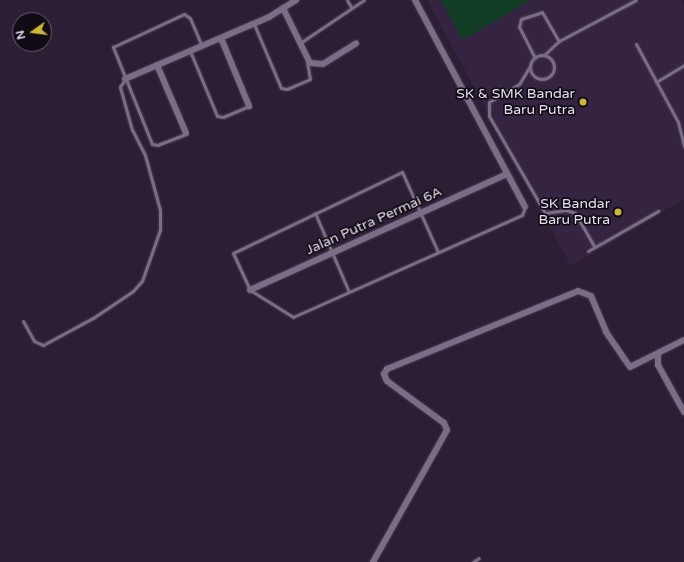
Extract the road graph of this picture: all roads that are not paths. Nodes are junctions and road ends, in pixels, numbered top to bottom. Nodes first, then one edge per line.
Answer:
1 (296, 0) edge
2 (347, 0) edge
3 (364, 0) edge
4 (415, 0) edge
5 (636, 0) edge
6 (351, 7) junction
7 (283, 8) junction
8 (254, 24) junction
9 (221, 38) junction
10 (559, 41) junction
11 (356, 43) dead end
12 (298, 44) junction
13 (636, 44) dead end
14 (202, 46) junction
15 (190, 51) junction
16 (544, 55) junction
17 (535, 58) junction
18 (308, 62) junction
19 (684, 65) edge
20 (157, 66) junction
21 (530, 66) junction
22 (125, 79) junction
23 (656, 82) junction
24 (249, 106) joint
25 (186, 134) joint
26 (684, 146) edge
27 (507, 174) junction
28 (525, 207) joint
29 (658, 211) dead end
30 (314, 213) junction
31 (422, 213) junction
32 (595, 247) junction
33 (588, 251) dead end
34 (438, 252) junction
35 (332, 254) junction
36 (250, 290) junction
37 (349, 292) junction
38 (23, 321) dead end
39 (684, 341) edge
40 (658, 355) junction
41 (684, 412) edge
42 (479, 558) dead end
43 (374, 561) edge
44 (473, 562) edge

1 - 7 street
2 - 6 lane
3 - 6 lane
4 - 27 street
5 - 10 lane
6 - 12 lane
7 - 8 street
7 - 12 street
8 - 9 street
8 - 18 lane
9 - 14 street
9 - 24 street
10 - 16 lane
10 - 17 lane
11 - 18 street
12 - 18 street
13 - 23 lane
14 - 15 street
14 - 22 lane
15 - 20 street
15 - 24 lane
16 - 17 lane
16 - 21 lane
17 - 21 lane
19 - 23 lane
20 - 22 street
20 - 25 street
21 - 32 lane
22 - 25 lane
22 - 38 lane
23 - 26 lane
27 - 28 street
27 - 31 street, Jalan Putra Permai 6A
28 - 34 lane
29 - 32 lane
30 - 31 lane
30 - 35 lane
30 - 36 lane
31 - 34 lane
31 - 35 street, Jalan Putra Permai 6A
32 - 33 lane
34 - 37 lane
35 - 36 street, Jalan Putra Permai 6A
35 - 37 lane
36 - 37 lane
39 - 40 street
40 - 41 street
40 - 43 street
42 - 44 lane

